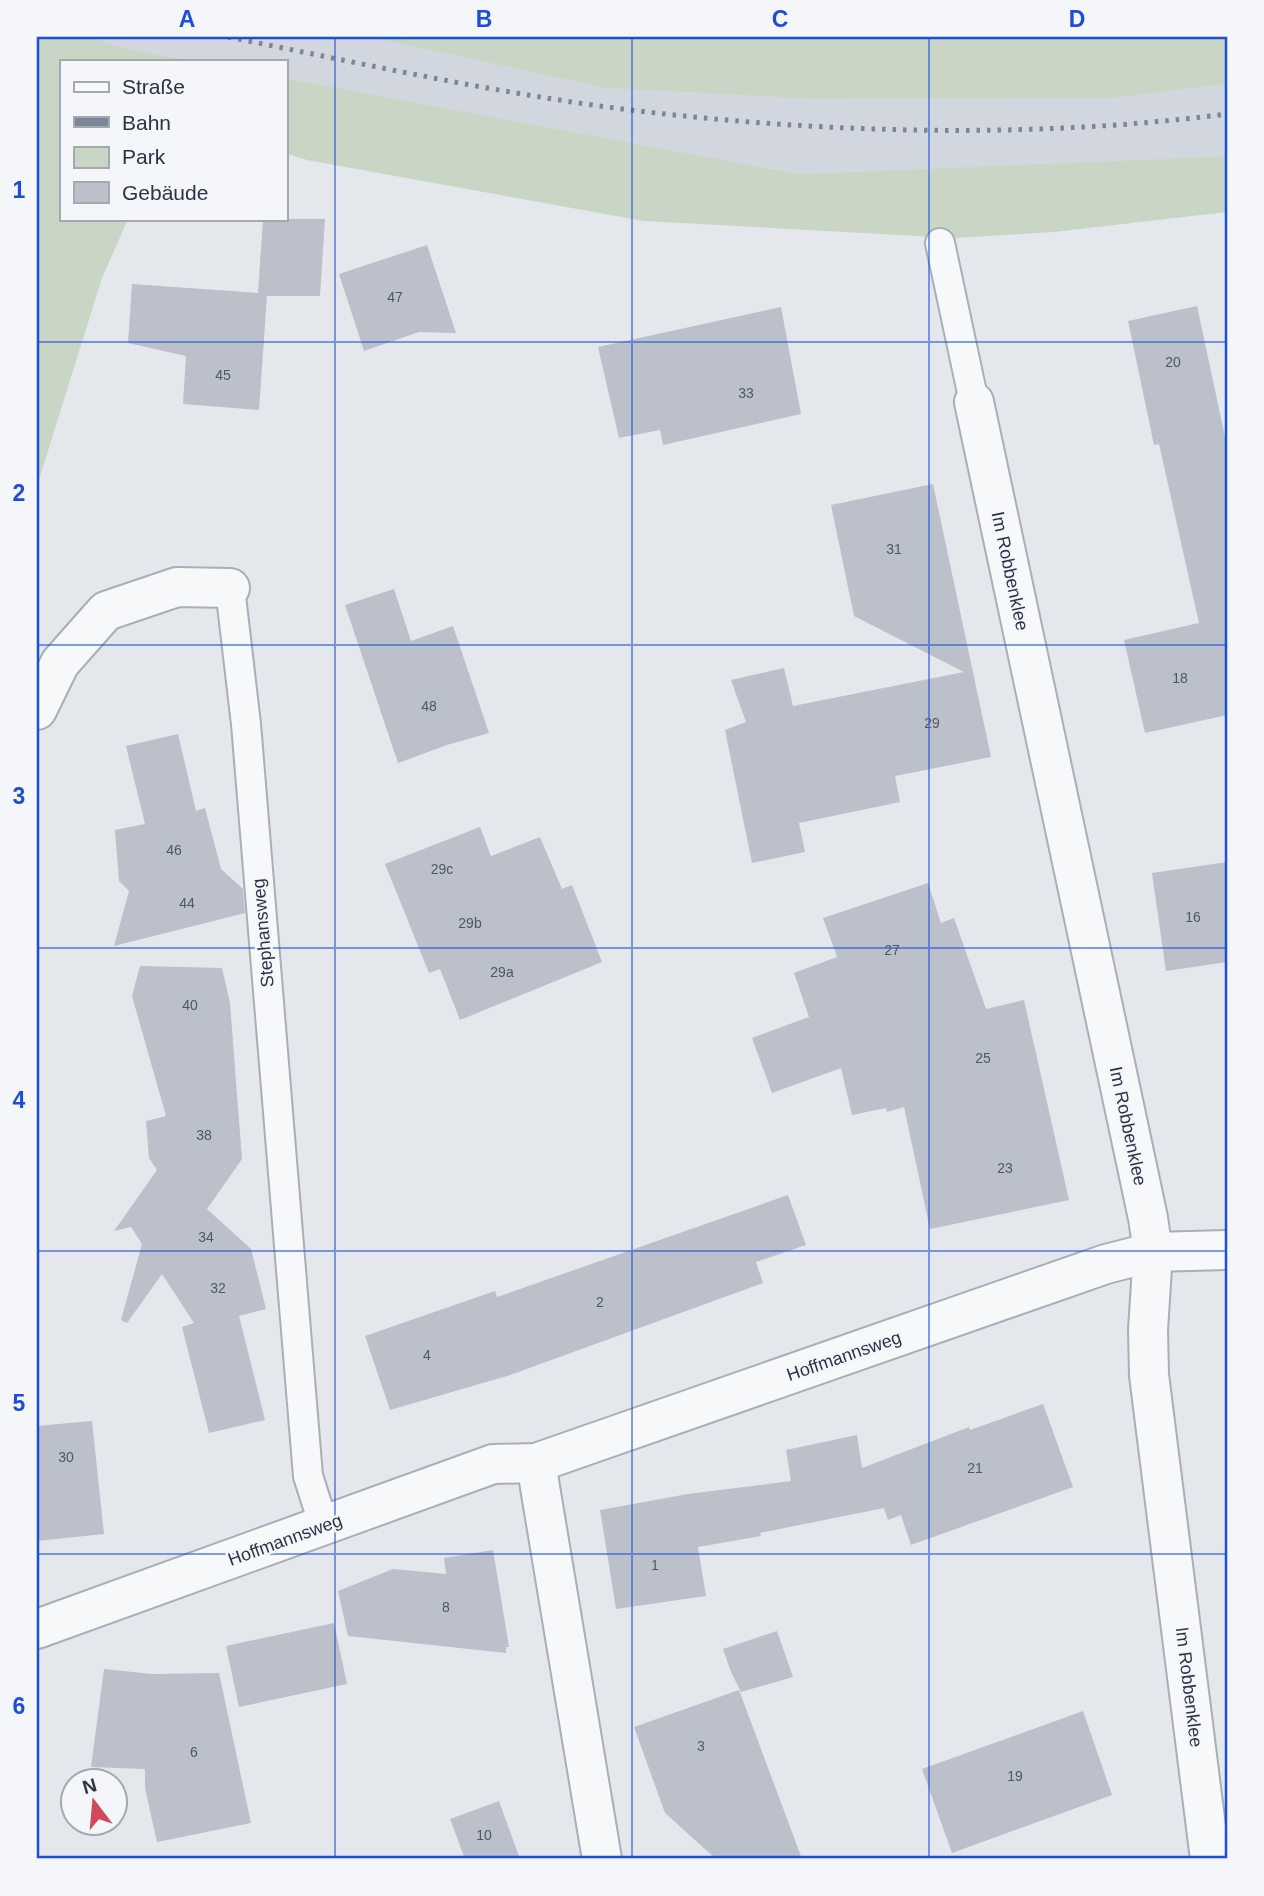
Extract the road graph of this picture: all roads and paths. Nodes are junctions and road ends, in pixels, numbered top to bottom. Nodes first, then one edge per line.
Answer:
1 (940, 243) dead end
2 (974, 402) joint
3 (230, 588) joint
4 (37, 710) edge
5 (1227, 1250) edge
6 (1153, 1252) junction
7 (536, 1463) junction
8 (324, 1526) junction
9 (37, 1629) edge
10 (601, 1859) edge
11 (1210, 1859) edge

1 - 2 lane
2 - 6 street, Im Robbenklee
3 - 4 street, Stephansweg
3 - 8 lane, Stephansweg
5 - 6 street, Hoffmannsweg
6 - 7 street, Hoffmannsweg
6 - 11 street, Im Robbenklee
7 - 8 street, Hoffmannsweg
7 - 10 street
8 - 9 street, Hoffmannsweg

